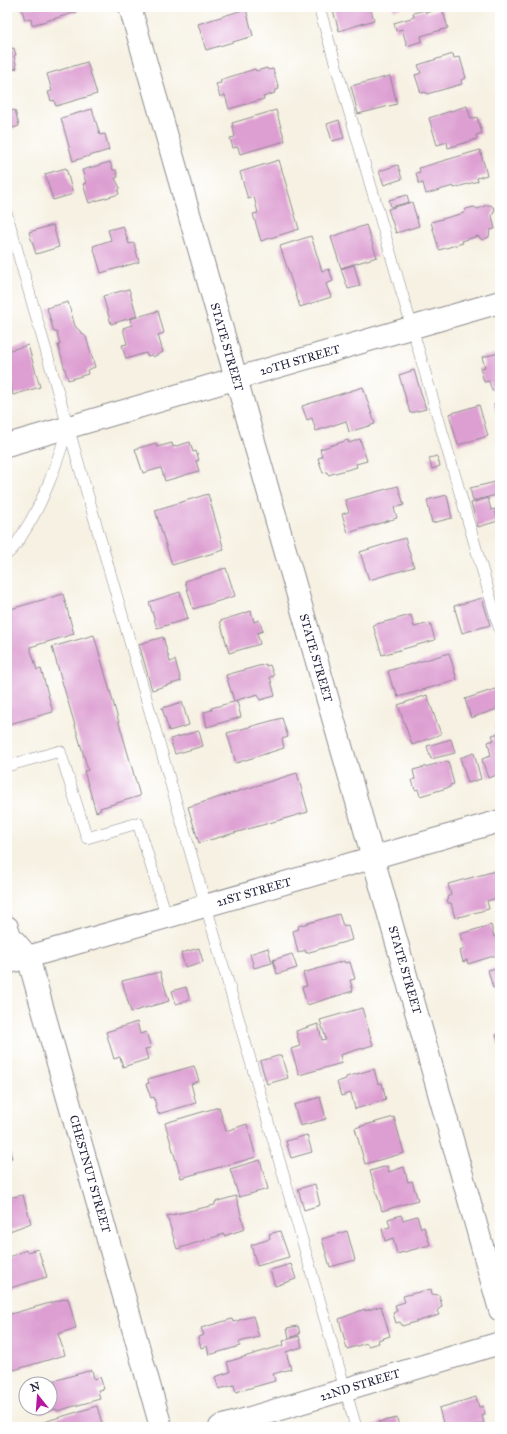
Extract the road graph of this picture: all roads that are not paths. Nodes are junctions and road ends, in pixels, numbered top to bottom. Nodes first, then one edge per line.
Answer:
1 (130, 7) edge
2 (319, 7) edge
3 (7, 215) edge
4 (500, 302) edge
5 (413, 327) junction
6 (236, 379) junction
7 (68, 428) junction
8 (7, 445) edge
9 (7, 554) edge
10 (500, 631) edge
11 (7, 766) edge
12 (500, 821) edge
13 (373, 858) junction
14 (205, 906) junction
15 (167, 918) junction
16 (7, 927) edge
17 (28, 957) junction
18 (7, 963) edge
19 (500, 1310) edge
20 (500, 1343) edge
21 (345, 1389) junction
22 (161, 1427) edge
23 (220, 1427) edge
24 (356, 1427) edge

1 - 6 street, STATE STREET
2 - 5 lane
3 - 7 lane
4 - 5 street, 20TH STREET
5 - 6 street, 20TH STREET
5 - 10 lane
6 - 7 street, 20TH STREET
6 - 13 street, STATE STREET
7 - 8 street, 20TH STREET
7 - 9 lane
7 - 14 lane
11 - 15 lane
12 - 13 street, 21ST STREET
13 - 14 street, 21ST STREET
13 - 19 street, STATE STREET
14 - 15 street, 21ST STREET
14 - 21 lane
15 - 17 street, 21ST STREET
16 - 17 street, CHESTNUT STREET
17 - 18 street, 21ST STREET
17 - 22 street, CHESTNUT STREET
20 - 21 street, 22ND STREET
21 - 23 street, 22ND STREET
21 - 24 lane

